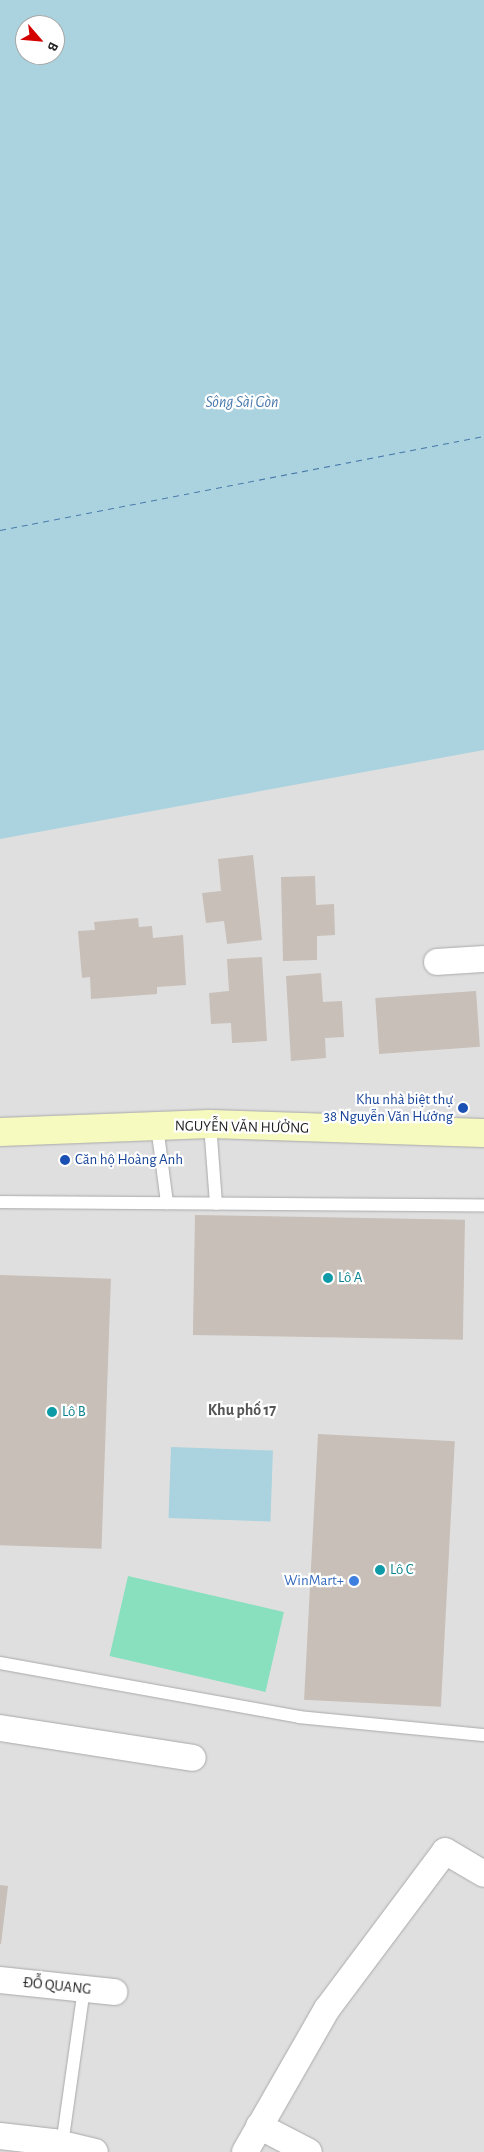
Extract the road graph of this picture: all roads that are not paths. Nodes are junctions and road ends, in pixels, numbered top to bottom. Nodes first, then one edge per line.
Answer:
1 (484, 959) edge
2 (437, 962) dead end
3 (210, 1124) junction
4 (157, 1126) junction
5 (0, 1132) edge
6 (484, 1133) edge
7 (0, 1202) edge
8 (167, 1203) junction
9 (216, 1204) junction
10 (484, 1205) edge
11 (0, 1663) edge
12 (0, 1728) edge
13 (484, 1735) edge
14 (193, 1758) dead end
15 (484, 1874) edge
16 (0, 1980) edge
17 (84, 1988) junction
18 (114, 1992) dead end
19 (259, 2126) junction
20 (0, 2136) edge
21 (62, 2145) junction
22 (95, 2152) edge
23 (245, 2152) edge
24 (309, 2152) edge

1 - 2 street
3 - 4 main road, NGUYỄN VĂN HƯỞNG
3 - 6 main road, NGUYỄN VĂN HƯỞNG
3 - 9 lane
4 - 5 main road, NGUYỄN VĂN HƯỞNG
4 - 8 lane
7 - 8 lane
8 - 9 lane
9 - 10 lane
11 - 13 lane
12 - 14 street
15 - 19 street
16 - 17 street, ĐỖ QUANG
17 - 18 street, ĐỖ QUANG
17 - 21 lane
19 - 23 street
19 - 24 street
20 - 21 street
21 - 22 street

